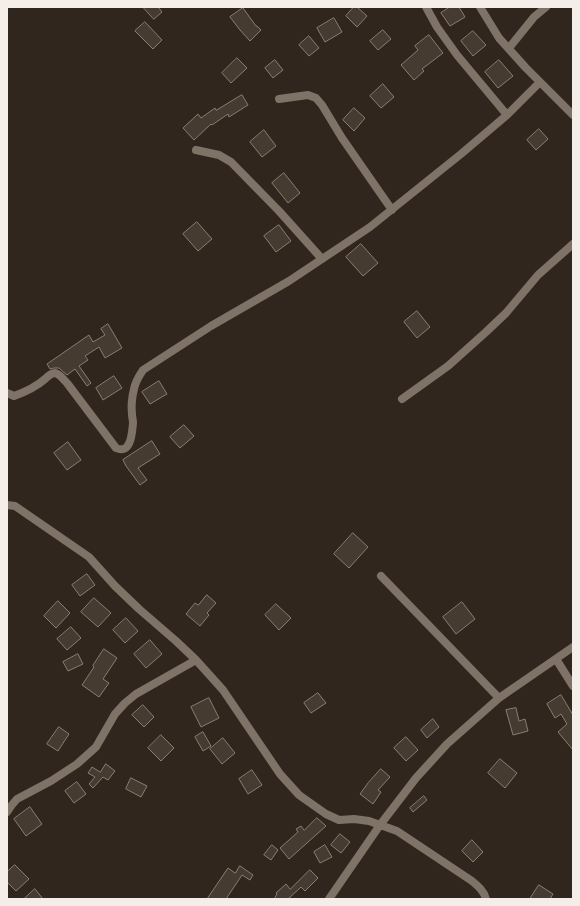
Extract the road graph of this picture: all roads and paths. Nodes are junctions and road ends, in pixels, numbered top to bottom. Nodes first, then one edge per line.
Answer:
1 (426, 7) edge
2 (480, 7) edge
3 (546, 7) edge
4 (509, 48) junction
5 (540, 82) junction
6 (279, 99) dead end
7 (507, 115) junction
8 (573, 115) edge
9 (196, 150) dead end
10 (392, 210) junction
11 (573, 244) edge
12 (322, 259) junction
13 (7, 394) edge
14 (402, 399) dead end
15 (7, 505) edge
16 (381, 576) dead end
17 (572, 649) edge
18 (556, 658) junction
19 (196, 660) junction
20 (573, 686) edge
21 (499, 698) junction
22 (7, 812) edge
23 (380, 825) junction
24 (328, 899) edge
25 (486, 899) edge

1 - 7 street
2 - 4 street
3 - 4 street
4 - 5 street
5 - 7 street
5 - 8 street
6 - 10 street
7 - 10 street
9 - 12 street
10 - 12 street
11 - 14 street
12 - 13 street
15 - 19 street
16 - 21 street
17 - 18 street
18 - 20 street
18 - 21 street
19 - 22 street
19 - 23 street
21 - 23 street
23 - 24 street
23 - 25 street

